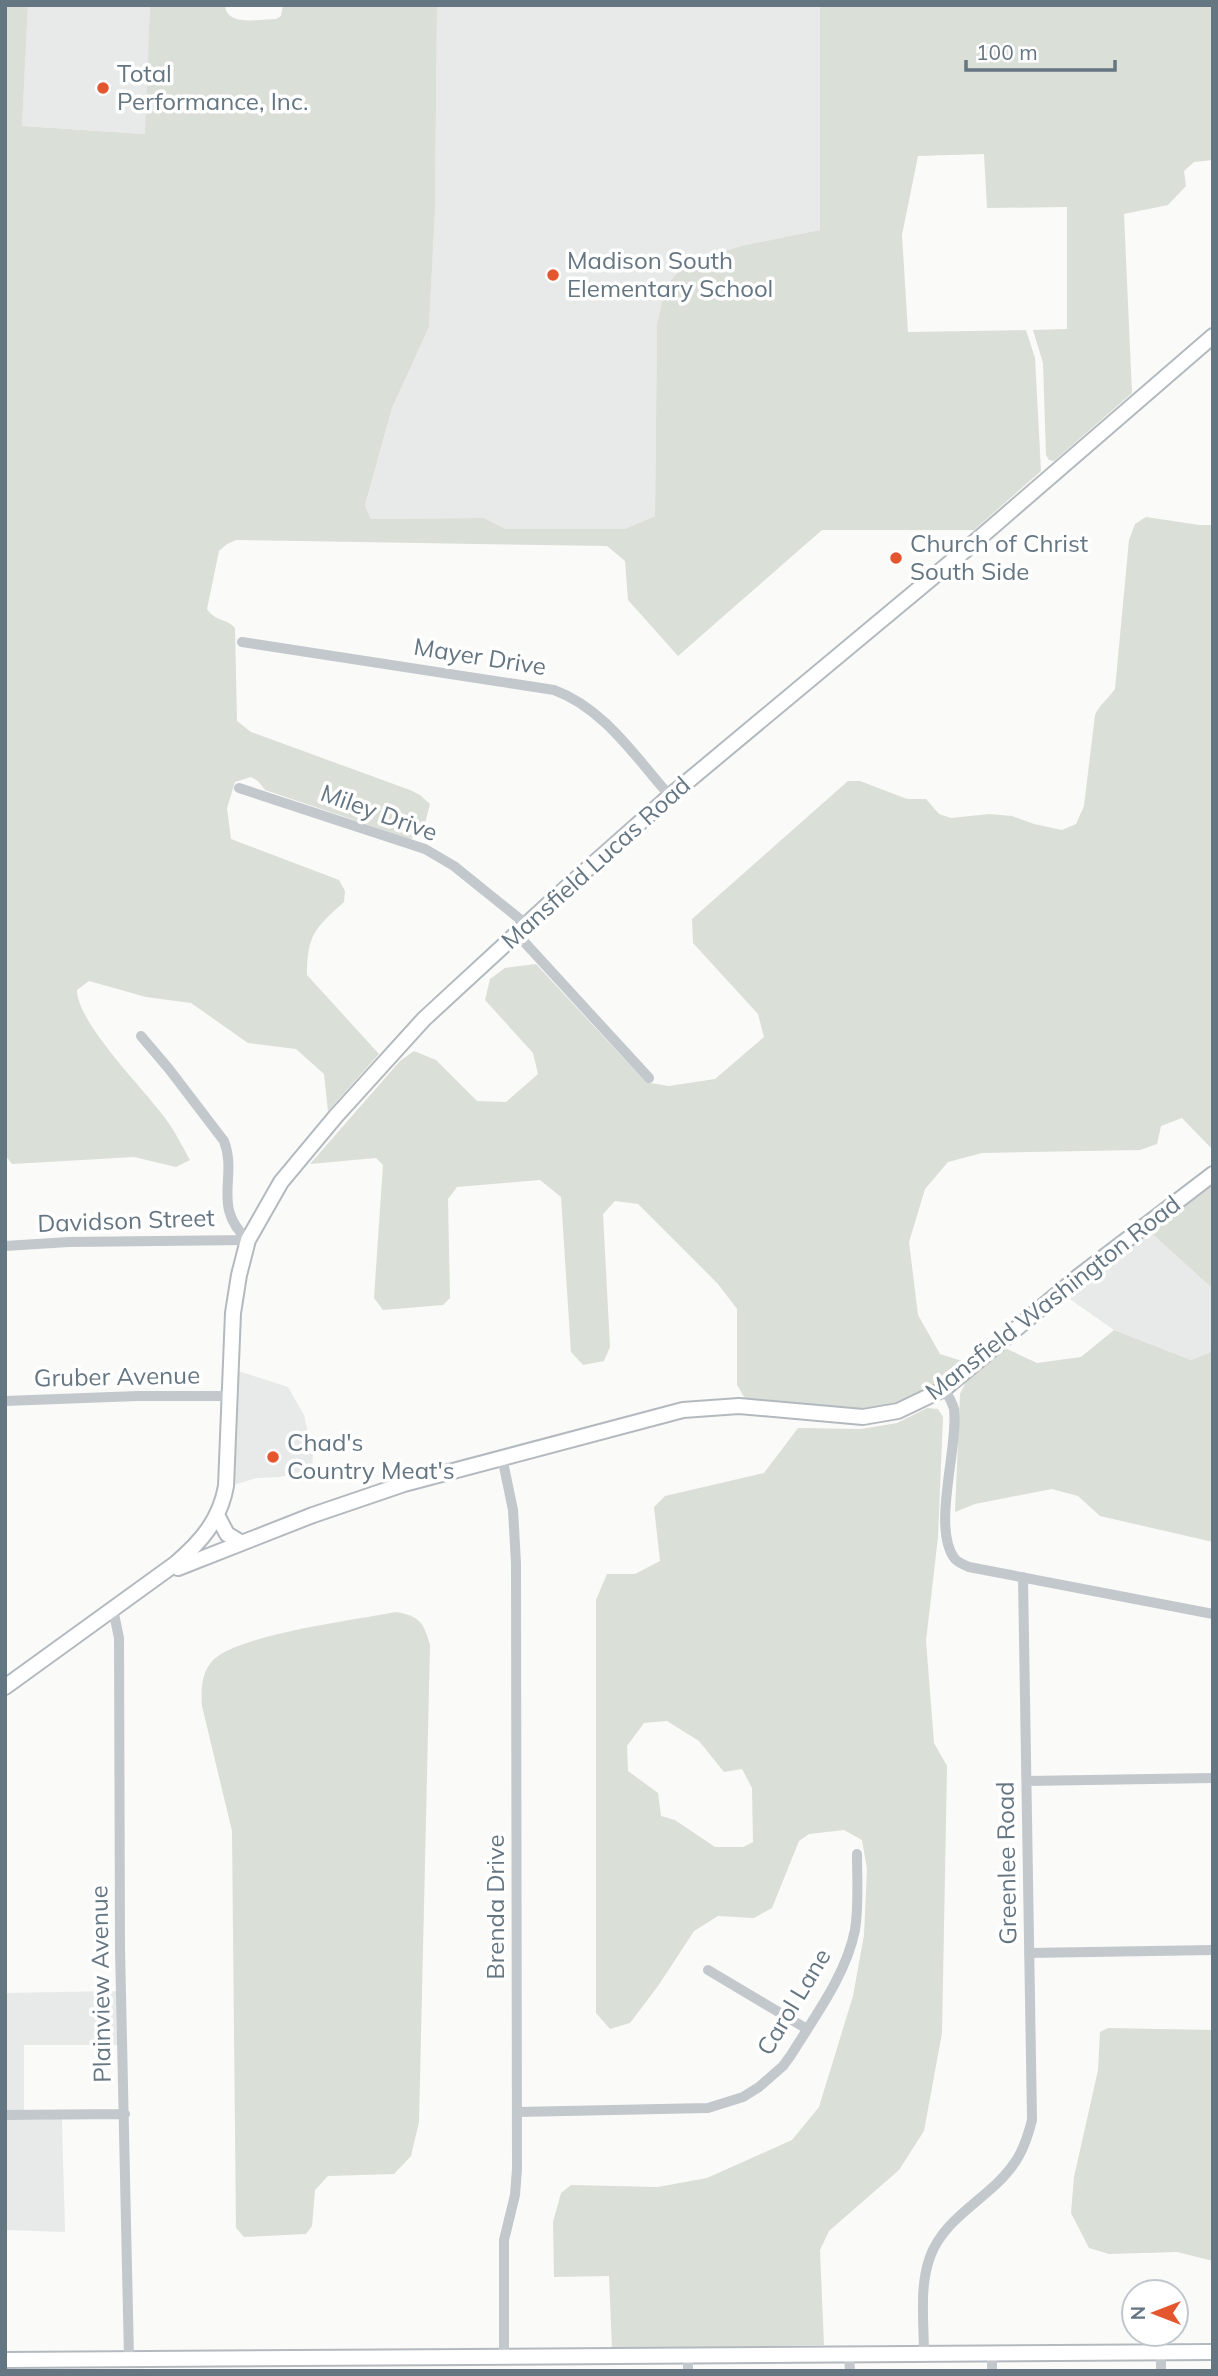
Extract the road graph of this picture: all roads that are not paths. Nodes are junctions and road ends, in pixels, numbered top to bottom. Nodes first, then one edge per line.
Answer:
1 (1213, 336) edge
2 (242, 642) dead end
3 (239, 788) dead end
4 (670, 796) junction
5 (521, 928) junction
6 (141, 1037) dead end
7 (649, 1078) dead end
8 (1213, 1174) edge
9 (248, 1240) junction
10 (5, 1246) edge
11 (944, 1389) junction
12 (229, 1396) junction
13 (5, 1401) edge
14 (502, 1457) junction
15 (217, 1515) junction
16 (240, 1542) junction
17 (161, 1575) junction
18 (1023, 1577) junction
19 (113, 1609) junction
20 (1213, 1614) edge
21 (5, 1687) edge
22 (1213, 1778) edge
23 (1027, 1782) junction
24 (857, 1854) dead end
25 (1213, 1950) edge
26 (1029, 1953) junction
27 (709, 1970) dead end
28 (807, 2029) junction
29 (517, 2112) junction
30 (125, 2114) junction
31 (5, 2115) edge
32 (1161, 2352) junction
33 (1213, 2352) edge
34 (924, 2354) junction
35 (992, 2354) junction
36 (849, 2355) junction
37 (504, 2357) junction
38 (5, 2360) edge
39 (129, 2360) junction
40 (688, 2363) edge
41 (382, 2364) edge
42 (850, 2371) edge
43 (992, 2371) edge
44 (1161, 2371) edge

1 - 4 street, Mansfield Lucas Road
2 - 4 street, Mayer Drive
3 - 5 street, Miley Drive
4 - 5 street, Mansfield Lucas Road
5 - 7 street, Miley Drive
5 - 9 street, Mansfield Lucas Road
6 - 9 street
8 - 11 street, Mansfield Washington Road
9 - 10 street, Davidson Street
9 - 12 street, Mansfield Lucas Road
11 - 14 street, Mansfield Washington Road
11 - 18 street
12 - 13 street, Gruber Avenue
12 - 15 street, Mansfield Lucas Road
14 - 16 street, Mansfield Washington Road
14 - 29 street, Brenda Drive
15 - 16 street
15 - 17 street, Mansfield Lucas Road
16 - 17 street, Mansfield Washington Road
17 - 19 street
18 - 20 street
18 - 23 street, Greenlee Road
19 - 21 street
19 - 30 street, Plainview Avenue
22 - 23 street
23 - 26 street, Greenlee Road
24 - 28 street, Carol Lane
25 - 26 street
26 - 34 street, Greenlee Road
27 - 28 street
28 - 29 street, Carol Lane
29 - 37 street, Brenda Drive
30 - 31 street
30 - 39 street, Plainview Avenue
32 - 33 street
32 - 35 street
32 - 44 street
34 - 35 street
34 - 36 street
35 - 43 street
36 - 40 street
36 - 42 street
37 - 40 street
37 - 41 street
38 - 39 street
39 - 41 street

